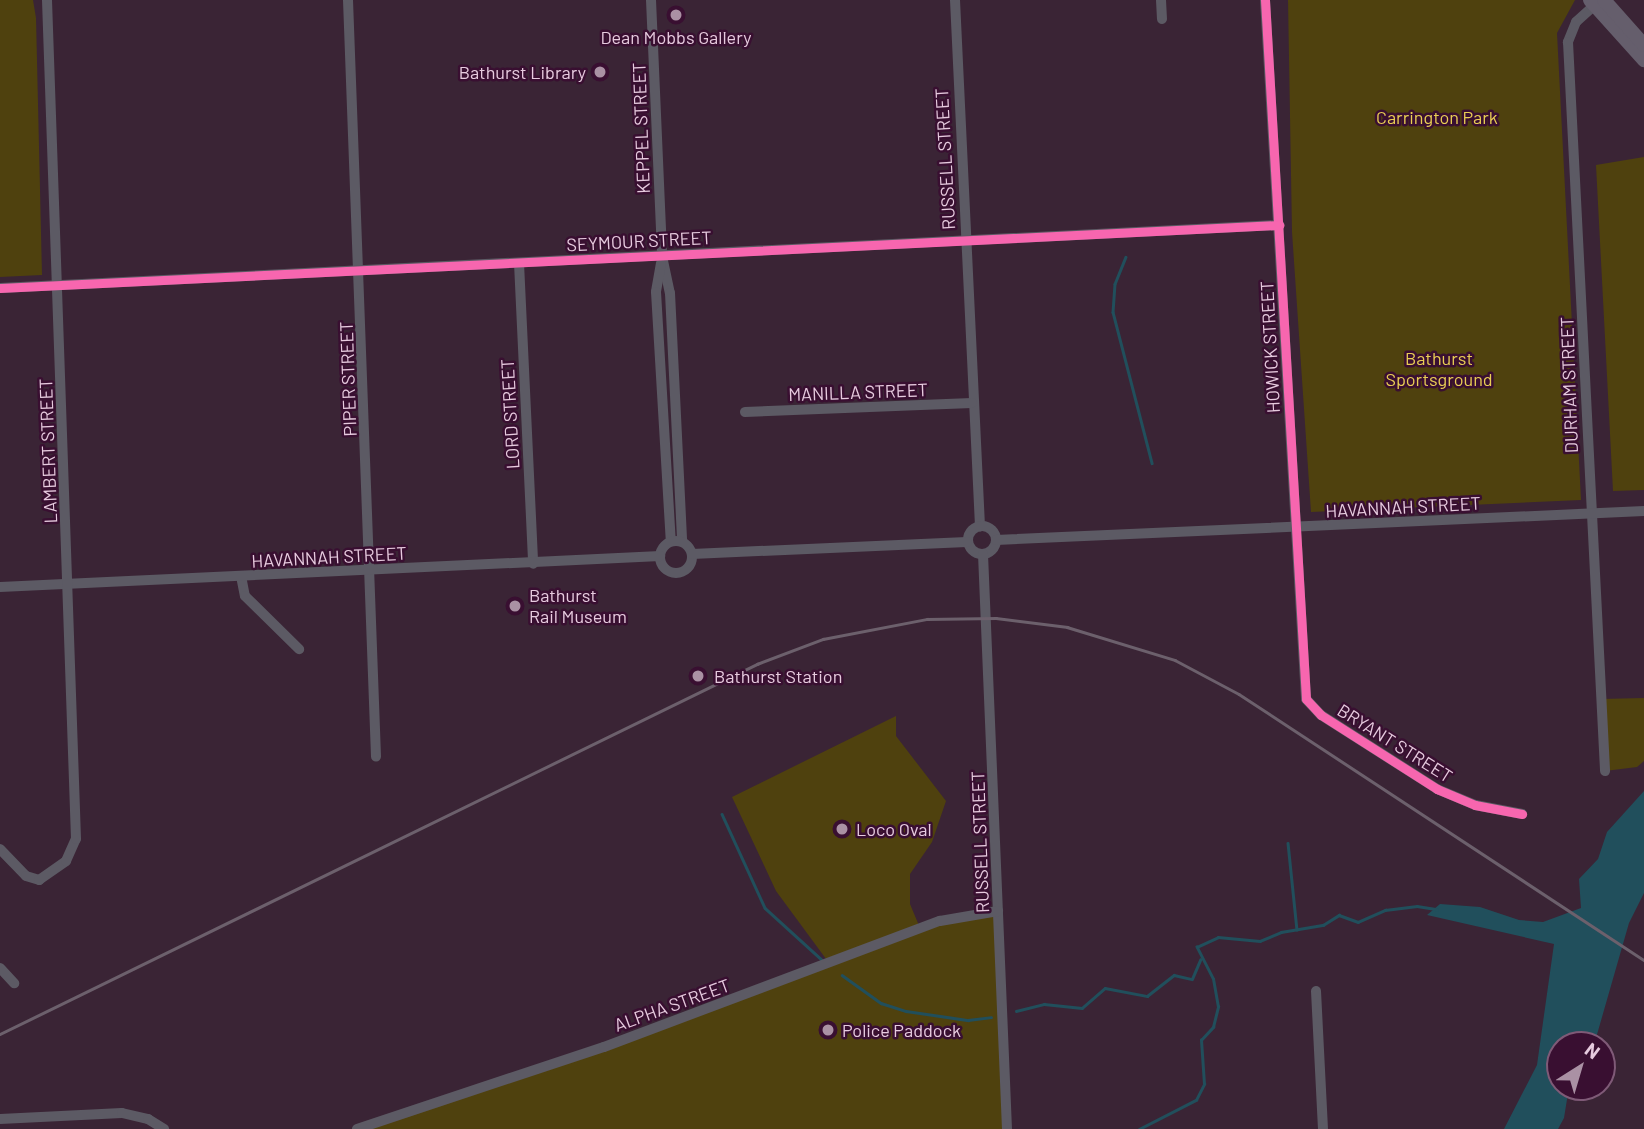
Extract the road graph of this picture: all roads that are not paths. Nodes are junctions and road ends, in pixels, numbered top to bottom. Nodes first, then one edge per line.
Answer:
1 (47, 0) edge
2 (348, 0) edge
3 (651, 0) edge
4 (955, 0) edge
5 (1161, 0) edge
6 (1265, 0) edge
7 (1597, 1) edge
8 (1162, 19) dead end
9 (1644, 45) edge
10 (1644, 61) edge
11 (1279, 226) junction
12 (965, 240) junction
13 (662, 256) junction
14 (519, 263) junction
15 (359, 271) junction
16 (58, 286) junction
17 (0, 288) edge
18 (672, 346) junction
19 (659, 347) junction
20 (972, 403) junction
21 (745, 412) dead end
22 (664, 463) junction
23 (678, 463) junction
24 (1644, 511) edge
25 (1594, 514) junction
26 (980, 526) junction
27 (1295, 527) junction
28 (996, 540) junction
29 (671, 541) junction
30 (682, 542) junction
31 (967, 542) junction
32 (692, 554) junction
33 (983, 554) junction
34 (660, 556) junction
35 (533, 564) junction
36 (371, 570) junction
37 (241, 576) junction
38 (69, 584) junction
39 (0, 587) edge
40 (299, 649) dead end
41 (1305, 693) joint
42 (376, 756) dead end
43 (1605, 771) dead end
44 (1522, 814) dead end
45 (0, 849) edge
46 (998, 911) junction
47 (0, 968) edge
48 (15, 983) dead end
49 (1316, 991) dead end
50 (13, 1116) junction
51 (0, 1119) edge
52 (16, 1129) edge
53 (164, 1129) edge
54 (357, 1129) edge
55 (1007, 1129) edge
56 (1323, 1129) edge

1 - 16 street, LAMBERT STREET
2 - 15 street, PIPER STREET
3 - 13 street, KEPPEL STREET
4 - 12 street, RUSSELL STREET
5 - 8 street
6 - 11 street, HOWICK STREET
7 - 9 highway
7 - 10 highway
7 - 25 street, DURHAM STREET
11 - 12 street, SEYMOUR STREET
11 - 27 street, HOWICK STREET
12 - 13 street, SEYMOUR STREET
12 - 20 street, RUSSELL STREET
13 - 14 street, SEYMOUR STREET
13 - 18 street, KEPPEL STREET
13 - 19 street, KEPPEL STREET
14 - 15 street, SEYMOUR STREET
14 - 35 street, LORD STREET
15 - 16 street, SEYMOUR STREET
15 - 36 street, PIPER STREET
16 - 17 street, SEYMOUR STREET
16 - 38 street, LAMBERT STREET
18 - 19 street
18 - 23 street, KEPPEL STREET
19 - 22 street, KEPPEL STREET
20 - 21 street, MANILLA STREET
20 - 26 street, RUSSELL STREET
22 - 23 street
22 - 29 street, KEPPEL STREET
23 - 30 street, KEPPEL STREET
24 - 25 street, HAVANNAH STREET
25 - 27 street, HAVANNAH STREET
25 - 43 street, DURHAM STREET
26 - 28 street
26 - 31 street
27 - 28 street, HAVANNAH STREET
27 - 41 street, HOWICK STREET
28 - 33 street
29 - 30 street
29 - 34 street
30 - 32 street
31 - 32 street
31 - 33 street
32 - 34 street
33 - 46 street, RUSSELL STREET
34 - 35 street, HAVANNAH STREET
35 - 36 street, HAVANNAH STREET
36 - 37 street, HAVANNAH STREET
36 - 42 street, PIPER STREET
37 - 38 street, HAVANNAH STREET
37 - 40 street
38 - 39 street, HAVANNAH STREET
38 - 45 street, LAMBERT STREET
41 - 44 street, BRYANT STREET
46 - 54 street, ALPHA STREET
46 - 55 street, RUSSELL STREET
47 - 48 street
49 - 56 street
50 - 51 street
50 - 52 street
50 - 53 street

